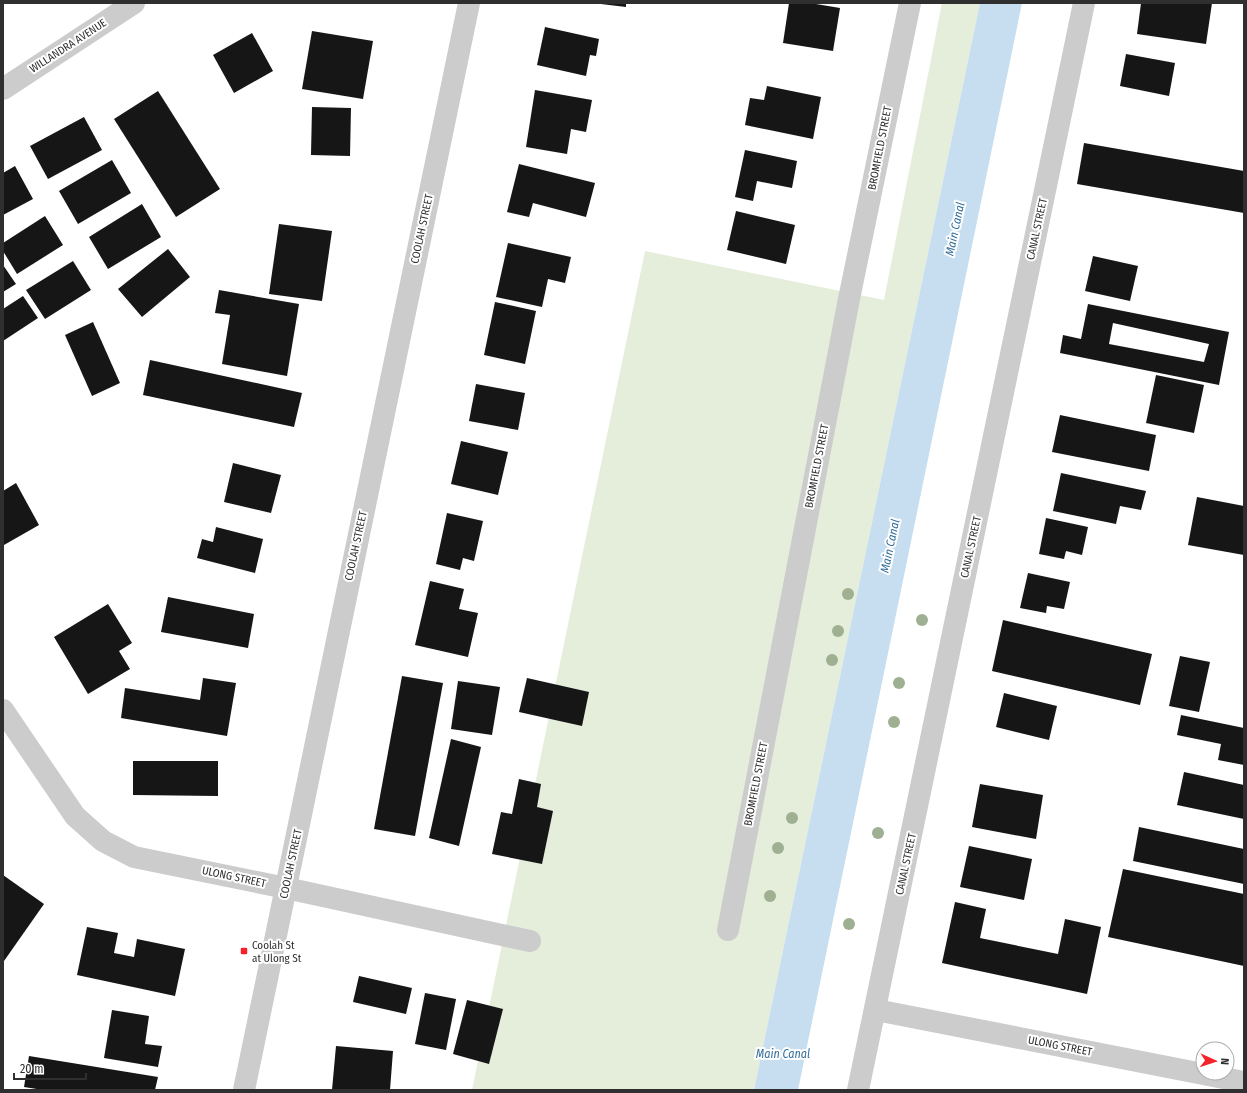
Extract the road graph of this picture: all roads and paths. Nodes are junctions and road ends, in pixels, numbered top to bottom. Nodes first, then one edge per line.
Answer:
1 (134, 3) edge
2 (469, 3) edge
3 (910, 3) edge
4 (1084, 3) edge
5 (3, 89) edge
6 (3, 710) edge
7 (286, 888) junction
8 (728, 930) dead end
9 (530, 941) dead end
10 (876, 1010) junction
11 (1244, 1082) edge
12 (244, 1090) edge
13 (858, 1090) edge

1 - 5 street, WILLANDRA AVENUE
2 - 7 street, COOLAH STREET
3 - 8 street, BROMFIELD STREET
4 - 10 street, CANAL STREET
6 - 7 street, ULONG STREET
7 - 9 street, ULONG STREET
7 - 12 street, COOLAH STREET
10 - 11 street, ULONG STREET
10 - 13 street, CANAL STREET

